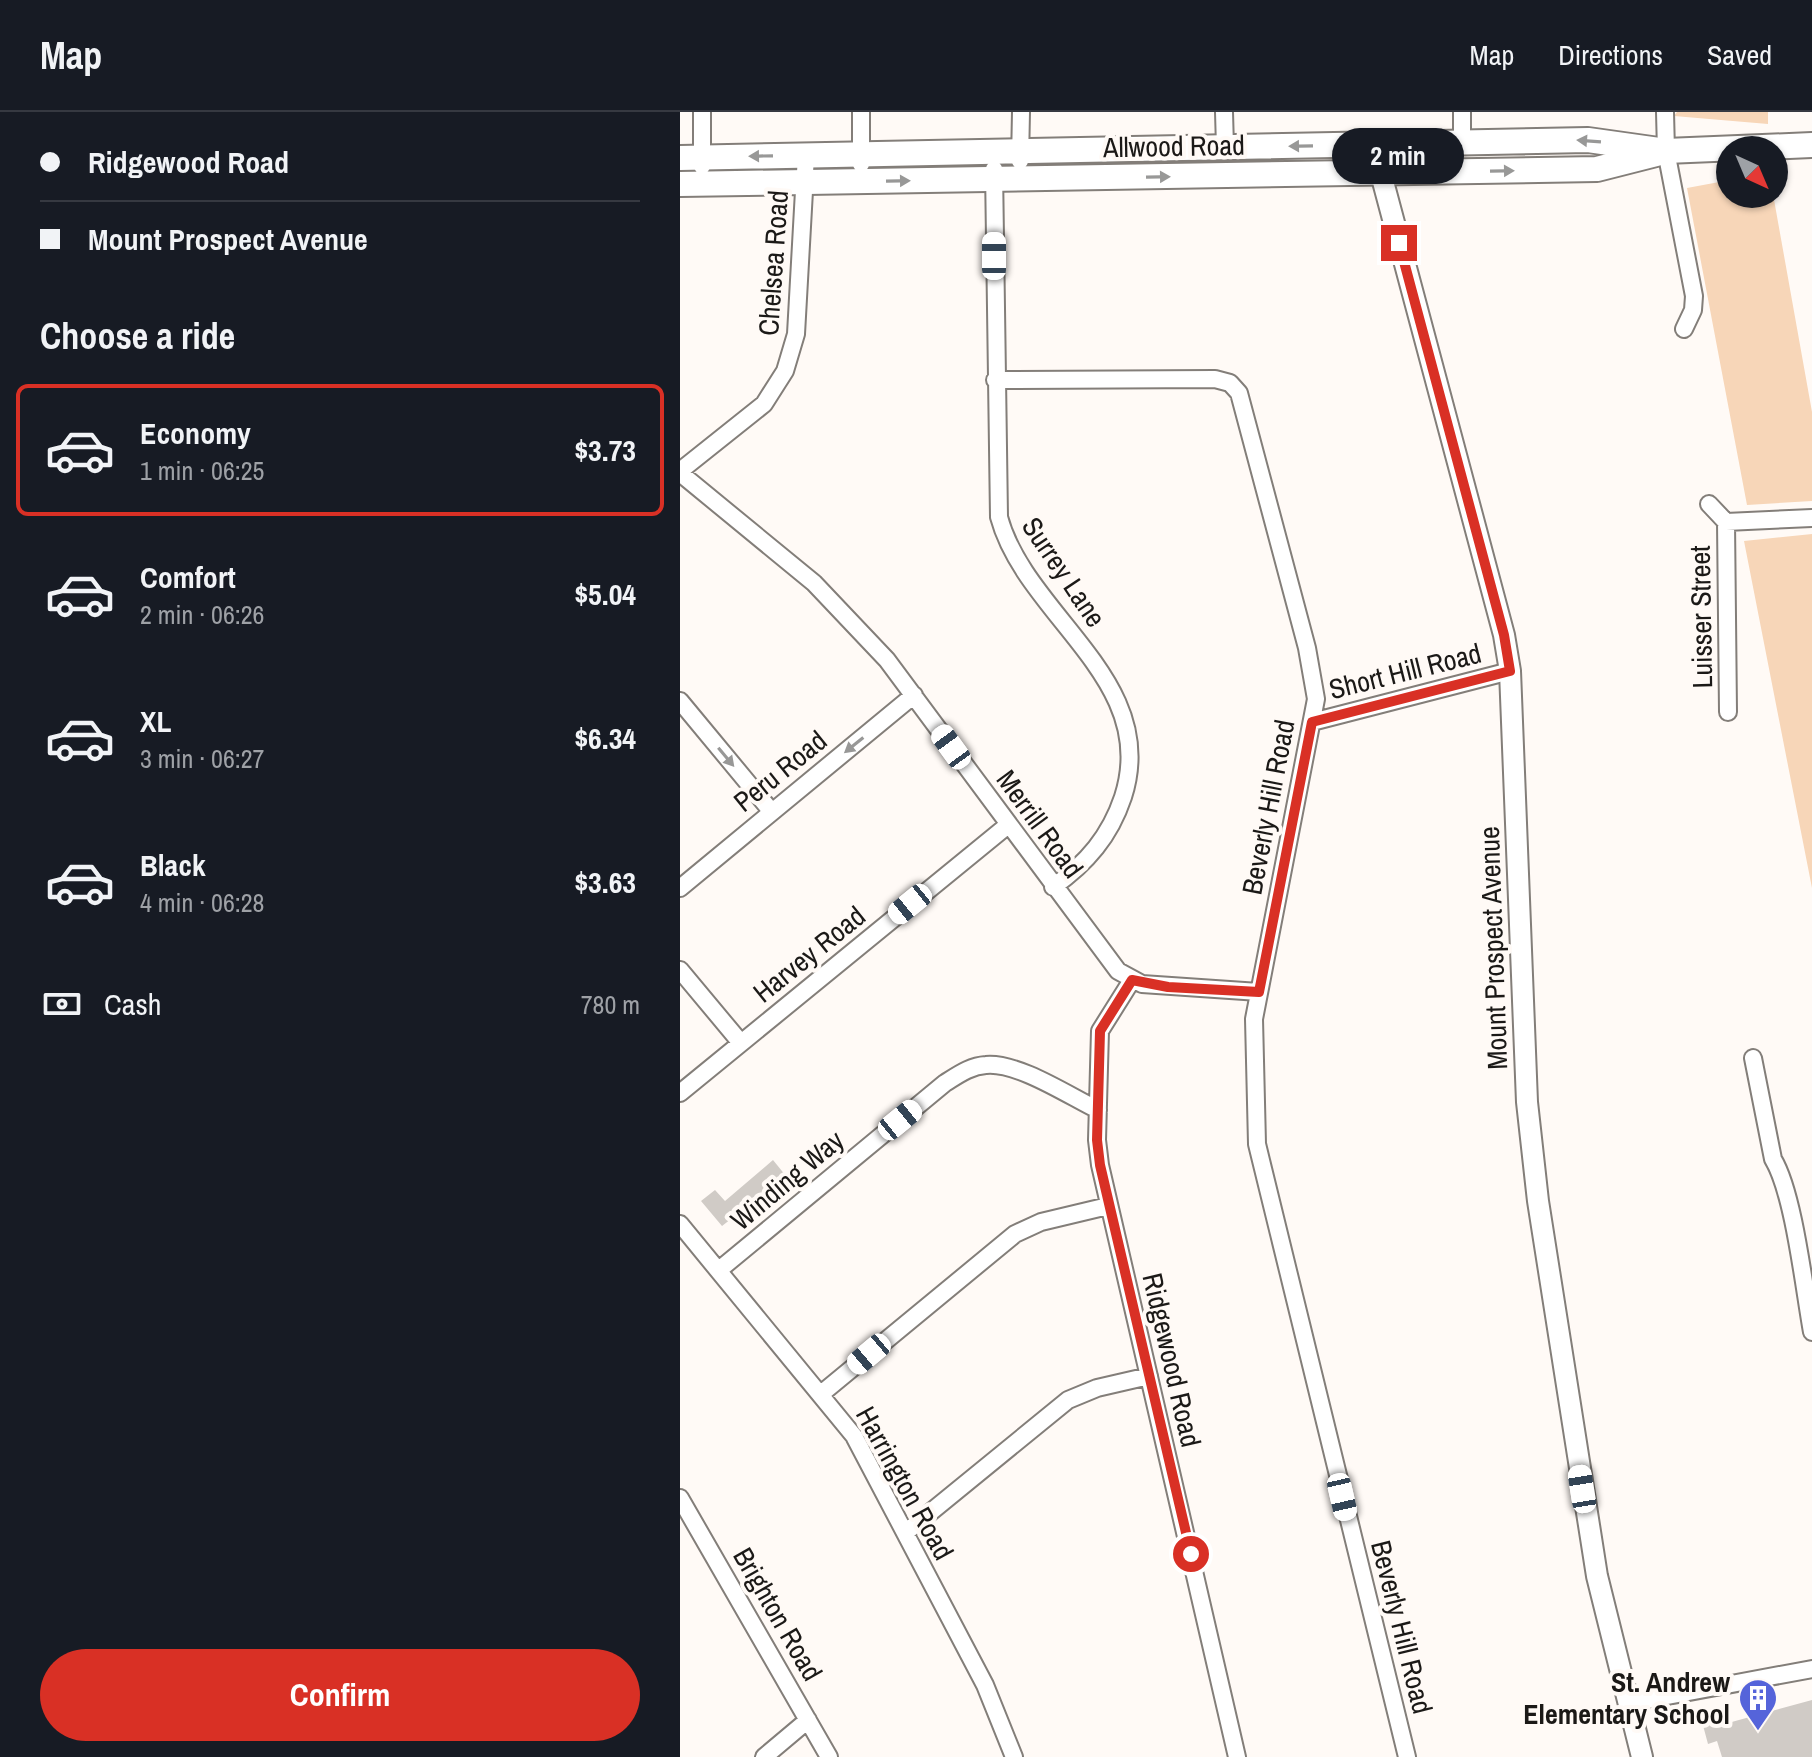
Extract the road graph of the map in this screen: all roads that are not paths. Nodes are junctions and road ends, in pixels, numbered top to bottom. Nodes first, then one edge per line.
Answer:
1 (702, 112) edge
2 (861, 112) edge
3 (1021, 112) edge
4 (1224, 112) edge
5 (1462, 112) edge
6 (1665, 112) edge
7 (1462, 142) junction
8 (1373, 144) junction
9 (1812, 145) edge
10 (1225, 147) junction
11 (995, 151) junction
12 (1020, 151) junction
13 (1666, 151) junction
14 (861, 154) junction
15 (806, 155) junction
16 (691, 158) edge
17 (1381, 173) junction
18 (994, 179) junction
19 (1021, 179) junction
20 (804, 182) junction
21 (861, 182) junction
22 (691, 184) edge
23 (1684, 329) dead end
24 (995, 380) junction
25 (680, 472) edge
26 (1709, 504) dead end
27 (1812, 518) edge
28 (1726, 522) junction
29 (1510, 671) junction
30 (914, 695) junction
31 (680, 701) edge
32 (1728, 712) dead end
33 (1312, 722) junction
34 (772, 812) junction
35 (1008, 825) junction
36 (1053, 887) junction
37 (680, 888) edge
38 (680, 970) edge
39 (1132, 980) junction
40 (1259, 992) junction
41 (741, 1043) junction
42 (1753, 1058) dead end
43 (680, 1093) edge
44 (1098, 1110) junction
45 (1108, 1206) junction
46 (680, 1224) edge
47 (719, 1270) junction
48 (1812, 1332) edge
49 (1149, 1376) junction
50 (821, 1394) junction
51 (680, 1498) edge
52 (905, 1533) junction
53 (1812, 1669) edge
54 (1630, 1703) junction
55 (808, 1720) junction
56 (764, 1757) edge
57 (829, 1757) edge
58 (1014, 1757) edge
59 (1237, 1757) edge
60 (1407, 1757) edge
61 (1642, 1757) edge

1 - 16 street
2 - 14 street
3 - 12 street
4 - 10 street
5 - 7 street
6 - 13 street
7 - 8 main road, Allwood Road
13 -> 7 main road, Allwood Road
8 -> 10 main road, Allwood Road
8 - 17 street, Mount Prospect Avenue
9 - 13 main road, Allwood Road
10 - 12 main road, Allwood Road
11 - 12 main road, Allwood Road
11 - 14 main road, Allwood Road
11 - 18 street, Surrey Lane
12 - 19 street
17 -> 13 main road, Allwood Road
13 - 23 street
14 - 15 main road, Allwood Road
14 - 21 street
15 -> 16 main road, Allwood Road
15 - 20 street, Chelsea Road
16 - 22 street
19 -> 17 main road, Allwood Road
17 - 29 street, Mount Prospect Avenue
18 - 19 main road, Allwood Road
21 -> 18 main road, Allwood Road
18 - 24 street, Surrey Lane
20 - 21 main road, Allwood Road
20 - 22 main road, Allwood Road
20 - 25 street, Chelsea Road
24 - 33 street, Beverly Hill Road
24 - 36 street, Surrey Lane
25 - 30 street, Merrill Road
26 - 28 street
27 - 28 street
28 - 32 street, Luisser Street
29 - 33 street, Short Hill Road
29 - 54 street, Mount Prospect Avenue
30 -> 34 street, Peru Road
30 - 35 street, Merrill Road
31 -> 34 street
33 - 40 street, Beverly Hill Road
34 - 37 street, Peru Road
35 - 36 street, Merrill Road
35 - 41 street, Harvey Road
36 - 39 street, Merrill Road
38 - 41 street
39 - 40 street
39 - 44 street, Ridgewood Road
40 - 60 street, Beverly Hill Road
41 - 43 street, Harvey Road
42 - 48 street
44 - 45 street, Ridgewood Road
44 - 47 street, Winding Way
45 - 49 street, Ridgewood Road
45 - 50 street
46 - 47 street, Harrington Road
47 - 50 street, Harrington Road
49 - 52 street
49 - 59 street, Ridgewood Road
50 - 52 street, Harrington Road
51 - 55 street, Brighton Road
52 - 58 street, Harrington Road
53 - 54 street
54 - 61 street, Mount Prospect Avenue
55 - 56 street
55 - 57 street, Brighton Road

